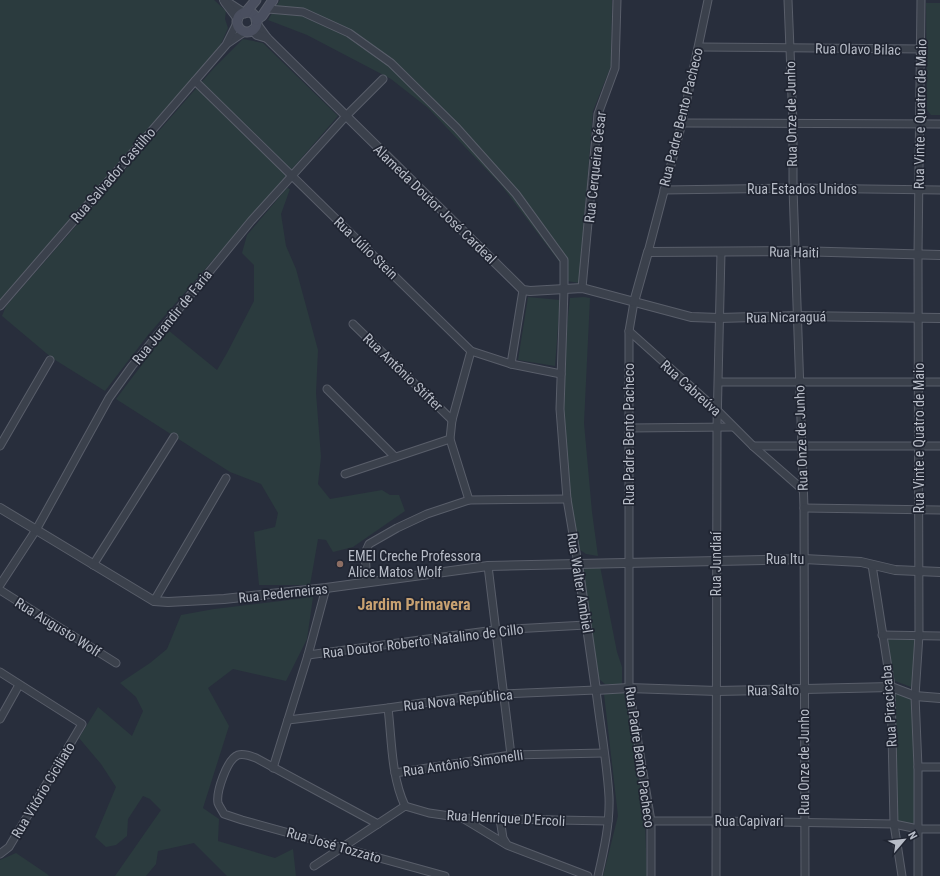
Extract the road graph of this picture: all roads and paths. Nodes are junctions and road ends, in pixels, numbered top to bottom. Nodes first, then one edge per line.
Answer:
1 (256, 0) edge
2 (273, 0) edge
3 (617, 0) edge
4 (706, 0) edge
5 (788, 0) edge
6 (921, 0) edge
7 (224, 1) edge
8 (268, 9) junction
9 (241, 17) junction
10 (252, 26) junction
11 (226, 44) junction
12 (699, 47) junction
13 (790, 48) junction
14 (921, 50) junction
15 (383, 79) dead end
16 (195, 81) junction
17 (346, 116) junction
18 (682, 122) junction
19 (793, 123) junction
20 (920, 124) junction
21 (940, 124) edge
22 (292, 175) junction
23 (793, 188) junction
24 (664, 190) junction
25 (919, 190) junction
26 (940, 190) edge
27 (795, 251) junction
28 (648, 252) junction
29 (721, 252) junction
30 (918, 254) junction
31 (940, 255) edge
32 (582, 288) junction
33 (564, 289) junction
34 (523, 290) junction
35 (634, 302) junction
36 (0, 306) edge
37 (797, 316) junction
38 (919, 317) junction
39 (719, 318) junction
40 (940, 318) edge
41 (353, 324) dead end
42 (629, 331) junction
43 (471, 351) junction
44 (50, 360) dead end
45 (511, 364) junction
46 (561, 374) junction
47 (719, 382) junction
48 (799, 382) junction
49 (919, 382) junction
50 (940, 382) edge
51 (328, 389) dead end
52 (717, 410) junction
53 (452, 420) junction
54 (717, 426) junction
55 (733, 427) junction
56 (629, 428) junction
57 (174, 437) dead end
58 (450, 439) junction
59 (802, 445) junction
60 (0, 446) edge
61 (752, 446) junction
62 (919, 446) junction
63 (940, 446) edge
64 (395, 457) junction
65 (345, 474) dead end
66 (226, 478) dead end
67 (803, 490) junction
68 (567, 499) junction
69 (469, 500) junction
70 (0, 508) edge
71 (804, 508) junction
72 (919, 510) junction
73 (940, 510) edge
74 (36, 530) junction
75 (804, 559) junction
76 (716, 560) junction
77 (628, 562) junction
78 (578, 564) junction
79 (93, 565) junction
80 (872, 565) junction
81 (488, 566) junction
82 (918, 572) junction
83 (940, 572) edge
84 (367, 582) junction
85 (0, 585) edge
86 (326, 588) junction
87 (0, 590) edge
88 (154, 601) junction
89 (586, 625) junction
90 (495, 630) junction
91 (882, 634) junction
92 (918, 635) junction
93 (940, 636) edge
94 (308, 655) junction
95 (116, 663) dead end
96 (0, 672) edge
97 (19, 685) junction
98 (891, 687) junction
99 (629, 688) junction
100 (804, 689) junction
101 (596, 690) junction
102 (717, 691) junction
103 (503, 694) junction
104 (915, 696) junction
105 (940, 698) edge
106 (388, 708) junction
107 (0, 719) edge
108 (288, 720) junction
109 (604, 753) junction
110 (511, 754) junction
111 (918, 767) junction
112 (940, 767) edge
113 (273, 768) junction
114 (395, 773) junction
115 (405, 806) junction
116 (464, 818) junction
117 (500, 819) junction
118 (608, 821) junction
119 (716, 821) junction
120 (651, 822) junction
121 (804, 822) junction
122 (378, 824) junction
123 (894, 824) junction
124 (918, 829) junction
125 (940, 829) edge
126 (507, 845) junction
127 (342, 848) junction
128 (1, 854) edge
129 (314, 866) dead end
130 (445, 876) edge
131 (588, 876) edge
132 (598, 876) edge
133 (651, 876) edge
134 (716, 876) edge
135 (805, 876) edge
136 (902, 876) edge
137 (918, 876) edge

1 - 9 main road
2 - 8 main road
3 - 32 street, Rua Cerqueira César
4 - 12 street, Rua Padre Bento Pacheco
5 - 13 street, Rua Onze de Junho
6 - 14 street, Rua Vinte e Quatro de Maio
7 - 9 street
8 - 10 main road
8 - 33 street, Rua Walter Ambiel
9 - 10 main road
9 - 10 main road
9 - 11 street, Rua Salvador Castilho
10 - 11 street, Rua Salvador Castilho
10 - 17 street, Alameda Doutor José Cardeal
11 - 16 street, Rua Salvador Castilho
12 - 13 street, Rua Olavo Bilac
12 - 18 street, Rua Padre Bento Pacheco
13 - 14 street, Rua Olavo Bilac
13 - 19 street, Rua Onze de Junho
14 - 20 street, Rua Vinte e Quatro de Maio
15 - 17 street, Rua Jurandir de Faria
16 - 22 street, Rua Júlio Stein
16 - 36 street, Rua Salvador Castilho
17 - 22 street, Rua Jurandir de Faria
17 - 34 street, Alameda Doutor José Cardeal
18 - 19 street
18 - 24 street, Rua Padre Bento Pacheco
19 - 20 street
19 - 23 street, Rua Onze de Junho
20 - 21 street
20 - 25 street, Rua Vinte e Quatro de Maio
22 - 43 street, Rua Júlio Stein
22 - 74 street, Rua Jurandir de Faria
23 - 24 street, Rua Estados Unidos
23 - 25 street, Rua Estados Unidos
23 - 27 street, Rua Onze de Junho
24 - 28 street, Rua Padre Bento Pacheco
25 - 26 street, Rua Estados Unidos
25 - 30 street, Rua Vinte e Quatro de Maio
27 - 29 street, Rua Haiti
27 - 30 street, Rua Haiti
27 - 37 street, Rua Onze de Junho
28 - 29 street, Rua Haiti
28 - 35 street, Rua Padre Bento Pacheco
29 - 39 street, Rua Jundiaí
30 - 31 street, Rua Haiti
30 - 38 street, Rua Vinte e Quatro de Maio
32 - 33 street
32 - 35 street
33 - 34 street
33 - 46 street, Rua Walter Ambiel
34 - 45 street
35 - 39 street, Rua Nicaraguá
35 - 42 street, Rua Padre Bento Pacheco
37 - 38 street, Rua Nicaraguá
37 - 39 street, Rua Nicaraguá
37 - 48 street, Rua Onze de Junho
38 - 40 street, Rua Nicaraguá
38 - 49 street, Rua Vinte e Quatro de Maio
39 - 47 street, Rua Jundiaí
41 - 53 street, Rua Antônio Stifter
42 - 52 street, Rua Cabreúva
42 - 56 street, Rua Padre Bento Pacheco
43 - 45 street, Rua Júlio Stein
43 - 53 street
44 - 60 street
45 - 46 street, Rua Júlio Stein
46 - 68 street, Rua Walter Ambiel
47 - 48 street
47 - 52 street, Rua Jundiaí
48 - 49 street
48 - 59 street, Rua Onze de Junho
49 - 50 street
49 - 62 street, Rua Vinte e Quatro de Maio
51 - 64 street
52 - 54 street, Rua Jundiaí
52 - 55 street, Rua Cabreúva
53 - 58 street
54 - 55 street
54 - 56 street
54 - 76 street, Rua Jundiaí
55 - 61 street, Rua Cabreúva
56 - 77 street, Rua Padre Bento Pacheco
57 - 79 street
58 - 64 street
58 - 69 street
59 - 61 street
59 - 62 street
59 - 67 street, Rua Onze de Junho
61 - 67 street, Rua Cabreúva
62 - 63 street
62 - 72 street, Rua Vinte e Quatro de Maio
64 - 65 street
66 - 88 street
67 - 71 street, Rua Onze de Junho
68 - 69 street
68 - 78 street, Rua Walter Ambiel
69 - 84 street
70 - 74 street
71 - 72 street
71 - 75 street, Rua Onze de Junho
72 - 73 street
72 - 82 street, Rua Vinte e Quatro de Maio
74 - 79 street
74 - 85 street, Rua Jurandir de Faria
75 - 76 street, Rua Itu
75 - 80 street, Rua Itu
75 - 100 street, Rua Onze de Junho
76 - 77 street, Rua Itu
76 - 102 street, Rua Jundiaí
77 - 78 street, Rua Pederneiras
77 - 99 street, Rua Padre Bento Pacheco
78 - 81 street, Rua Pederneiras
78 - 89 street, Rua Walter Ambiel
79 - 88 street
80 - 82 street, Rua Itu
80 - 91 street, Rua Piracicaba
81 - 84 street, Rua Pederneiras
81 - 90 street
82 - 83 street, Rua Itu
82 - 92 street, Rua Vinte e Quatro de Maio
84 - 86 street, Rua Pederneiras
86 - 88 street, Rua Pederneiras
86 - 94 street
87 - 95 street, Rua Augusto Wolf
89 - 90 street, Rua Doutor Roberto Natalino de Cillo
89 - 101 street, Rua Walter Ambiel
90 - 94 street, Rua Doutor Roberto Natalino de Cillo
90 - 103 street
91 - 92 street
91 - 98 street, Rua Piracicaba
92 - 93 street
92 - 104 street, Rua Vinte e Quatro de Maio
94 - 108 street
96 - 97 street
97 - 107 street
97 - 128 street, Rua Vitório Ciciliato
98 - 100 street, Rua Salto
98 - 104 street, Rua Salto
98 - 123 street, Rua Piracicaba
99 - 101 street, Rua Nova República
99 - 102 street, Rua Salto
99 - 120 street, Rua Padre Bento Pacheco
100 - 102 street, Rua Salto
100 - 121 street, Rua Onze de Junho
101 - 103 street, Rua Nova República
101 - 109 street, Rua Walter Ambiel
102 - 119 street, Rua Jundiaí
103 - 106 street, Rua Nova República
103 - 110 street
104 - 105 street, Rua Salto
104 - 111 street, Rua Vinte e Quatro de Maio
106 - 108 street, Rua Nova República
106 - 114 street
108 - 113 street
109 - 110 street, Rua Antônio Simonelli
109 - 118 street, Rua Walter Ambiel
110 - 114 street, Rua Antônio Simonelli
111 - 112 street
111 - 124 street, Rua Vinte e Quatro de Maio
113 - 122 street
113 - 127 street, Rua José Tozzato
114 - 115 street
115 - 116 street, Rua Henrique D'Ercoli
115 - 122 street
116 - 117 street, Rua Henrique D'Ercoli
116 - 126 street
117 - 118 street, Rua Henrique D'Ercoli
117 - 126 street
118 - 132 street, Rua Walter Ambiel
119 - 120 street, Rua Capivari
119 - 121 street, Rua Capivari
119 - 134 street, Rua Jundiaí
120 - 133 street, Rua Padre Bento Pacheco
121 - 123 street, Rua Capivari
121 - 135 street, Rua Onze de Junho
122 - 127 street
123 - 124 street, Rua Capivari
123 - 136 street
124 - 125 street, Rua Capivari
124 - 137 street, Rua Vinte e Quatro de Maio
126 - 131 street
127 - 129 street
127 - 130 street, Rua José Tozzato

